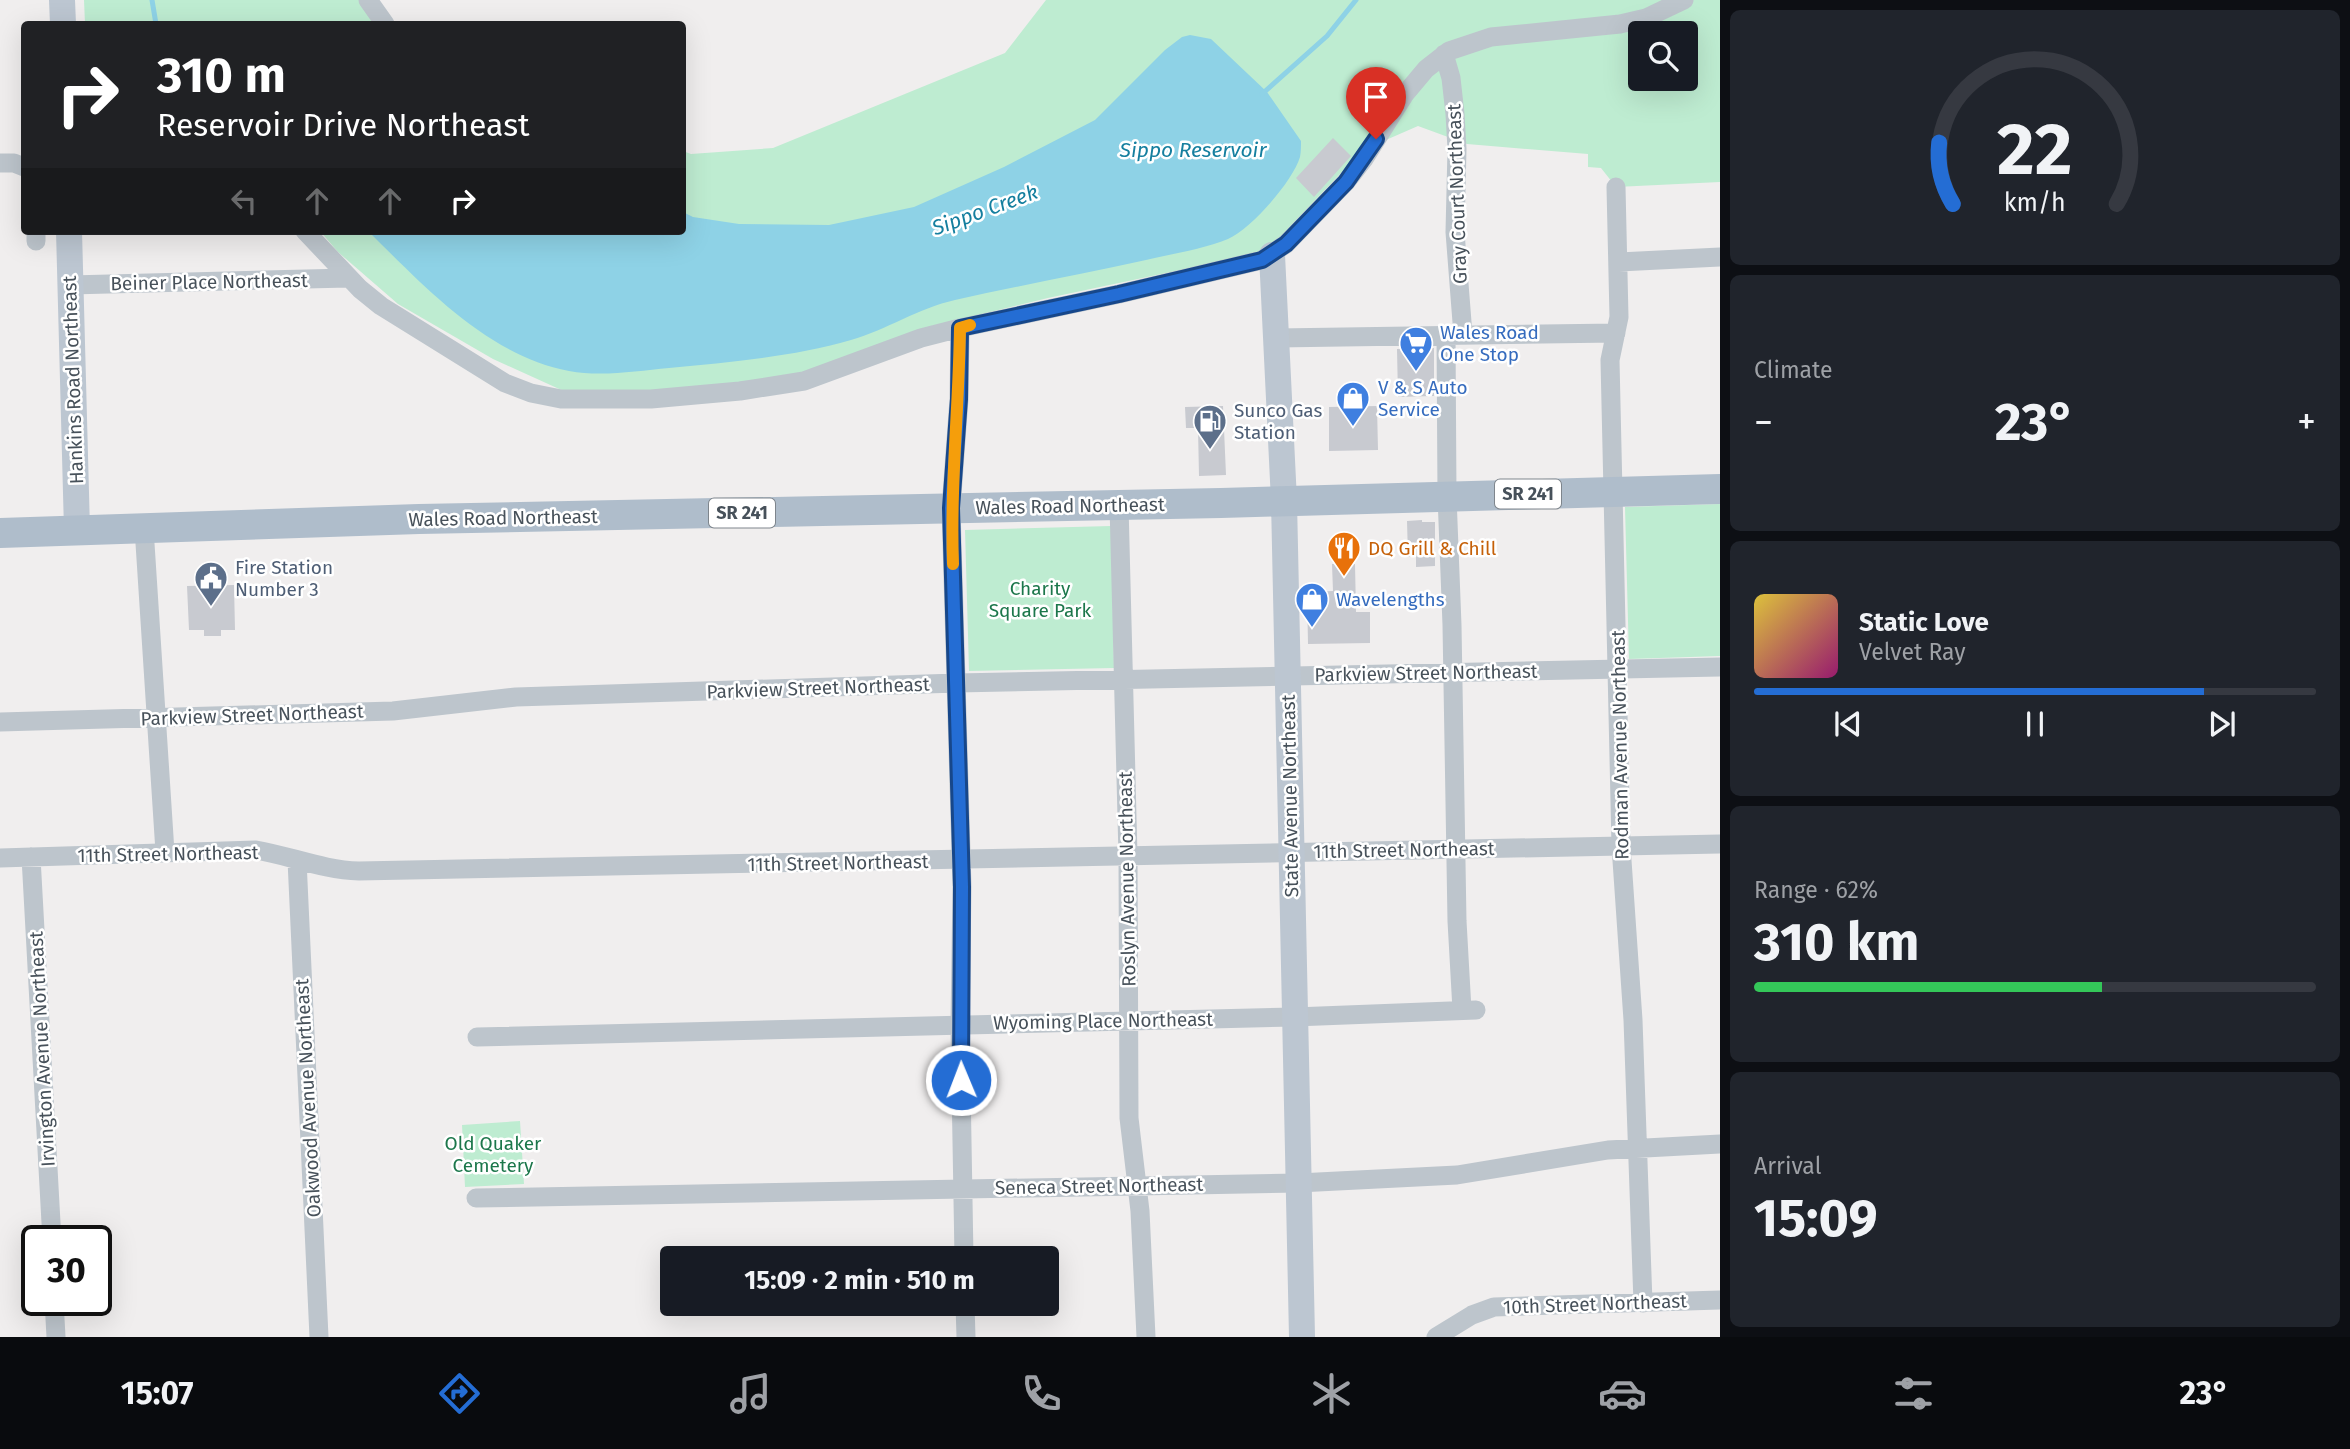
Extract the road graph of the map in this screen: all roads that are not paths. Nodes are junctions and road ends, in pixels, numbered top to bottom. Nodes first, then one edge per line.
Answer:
1 (62, 0) edge
2 (368, 0) edge
3 (1684, 0) edge
4 (63, 21) edge
5 (383, 21) edge
6 (1444, 54) junction
7 (0, 163) edge
8 (21, 166) edge
9 (1616, 187) dead end
10 (69, 235) edge
11 (309, 235) edge
12 (1272, 255) junction
13 (1720, 257) edge
14 (1619, 262) junction
15 (348, 278) junction
16 (70, 285) junction
17 (960, 328) junction
18 (1616, 333) junction
19 (1455, 335) junction
20 (1277, 338) junction
21 (1720, 489) edge
22 (1614, 492) junction
23 (1447, 496) junction
24 (1284, 501) junction
25 (1119, 505) junction
26 (951, 508) junction
27 (144, 528) junction
28 (77, 530) junction
29 (0, 533) edge
30 (1720, 667) edge
31 (1618, 670) junction
32 (1453, 673) junction
33 (1287, 676) junction
34 (1123, 680) junction
35 (957, 683) junction
36 (157, 718) junction
37 (0, 722) edge
38 (1720, 844) edge
39 (1621, 846) junction
40 (1456, 849) junction
41 (1292, 851) junction
42 (165, 852) junction
43 (1128, 856) junction
44 (31, 857) junction
45 (0, 858) edge
46 (297, 860) junction
47 (961, 860) junction
48 (1469, 1010) joint
49 (1294, 1017) junction
50 (1129, 1020) junction
51 (960, 1025) junction
52 (477, 1037) dead end
53 (1720, 1144) edge
54 (1639, 1147) junction
55 (1298, 1183) junction
56 (1136, 1185) junction
57 (962, 1189) junction
58 (475, 1198) dead end
59 (51, 1225) edge
60 (964, 1246) edge
61 (1720, 1300) edge
62 (1643, 1303) junction
63 (55, 1316) edge
64 (965, 1316) edge
65 (56, 1337) edge
66 (320, 1337) edge
67 (966, 1337) edge
68 (1146, 1337) edge
69 (1302, 1337) edge
70 (1436, 1337) edge

1 - 4 street
2 - 5 street
3 - 6 street
6 - 12 street
6 - 19 street, Gray Court Northeast
7 - 8 street
9 - 14 street, Rodman Avenue Northeast
10 - 16 street, Hankins Road Northeast
11 - 15 street
12 - 17 street
12 - 20 street, State Avenue Northeast
13 - 14 street
14 - 18 street, Rodman Avenue Northeast
15 - 16 street, Beiner Place Northeast
15 - 17 street
16 - 28 street, Hankins Road Northeast
17 - 26 street
18 - 19 street
18 - 22 street, Rodman Avenue Northeast
19 - 20 street
19 - 23 street, Gray Court Northeast
20 - 24 street, State Avenue Northeast
21 - 22 main road, Wales Road Northeast / SR 241
22 - 23 main road, Wales Road Northeast / SR 241
22 - 31 street, Rodman Avenue Northeast
23 - 24 main road, Wales Road Northeast / SR 241
23 - 32 street, Gray Court Northeast
24 - 25 main road, Wales Road Northeast / SR 241
24 - 33 street, State Avenue Northeast
25 - 26 main road, Wales Road Northeast / SR 241
25 - 34 street, Roslyn Avenue Northeast
26 - 27 main road, Wales Road Northeast / SR 241
26 - 35 street
27 - 28 main road, Wales Road Northeast / SR 241
27 - 36 street
28 - 29 main road, Wales Road Northeast / SR 241
30 - 31 street, Parkview Street Northeast
31 - 32 street, Parkview Street Northeast
31 - 39 street, Rodman Avenue Northeast
32 - 33 street, Parkview Street Northeast
32 - 40 street, Gray Court Northeast
33 - 34 street, Parkview Street Northeast
33 - 41 street, State Avenue Northeast
34 - 35 street, Parkview Street Northeast
34 - 43 street, Roslyn Avenue Northeast
35 - 36 street, Parkview Street Northeast
35 - 47 street
36 - 37 street, Parkview Street Northeast
36 - 42 street
38 - 39 street, 11th Street Northeast
39 - 40 street, 11th Street Northeast
39 - 54 street, Rodman Avenue Northeast
40 - 41 street, 11th Street Northeast
40 - 48 street, Gray Court Northeast
41 - 43 street, 11th Street Northeast
41 - 49 street, State Avenue Northeast
42 - 44 street, 11th Street Northeast
42 - 46 street, 11th Street Northeast
43 - 47 street, 11th Street Northeast
43 - 50 street, Roslyn Avenue Northeast
44 - 45 street, 11th Street Northeast
44 - 59 street, Irvington Avenue Northeast
46 - 47 street, 11th Street Northeast
46 - 66 street, Oakwood Avenue Northeast
47 - 51 street
48 - 49 street, Wyoming Place Northeast
49 - 50 street, Wyoming Place Northeast
49 - 55 street, State Avenue Northeast
50 - 51 street, Wyoming Place Northeast
50 - 56 street, Roslyn Avenue Northeast
51 - 52 street, Wyoming Place Northeast
51 - 57 street
53 - 54 street, Seneca Street Northeast
54 - 55 street, Seneca Street Northeast
54 - 62 street, Rodman Avenue Northeast
55 - 56 street, Seneca Street Northeast
55 - 69 street, State Avenue Northeast
56 - 57 street, Seneca Street Northeast
56 - 68 street, Roslyn Avenue Northeast
57 - 58 street, Seneca Street Northeast
57 - 60 street
61 - 62 street, 10th Street Northeast
62 - 70 street, 10th Street Northeast
63 - 65 street
64 - 67 street

